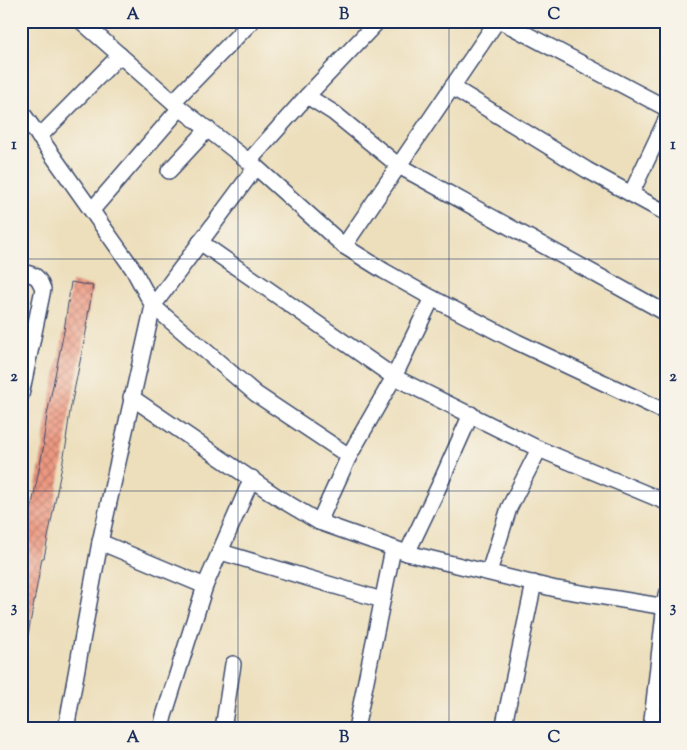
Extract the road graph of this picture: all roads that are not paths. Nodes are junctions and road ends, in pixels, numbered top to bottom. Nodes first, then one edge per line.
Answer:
1 (81, 21) edge
2 (252, 21) edge
3 (378, 21) edge
4 (499, 21) edge
5 (99, 27) edge
6 (120, 55) junction
7 (452, 87) junction
8 (307, 96) junction
9 (177, 105) junction
10 (666, 108) edge
11 (21, 111) edge
12 (666, 120) edge
13 (208, 129) junction
14 (40, 137) junction
15 (253, 164) junction
16 (400, 166) junction
17 (169, 171) dead end
18 (631, 194) junction
19 (92, 210) junction
20 (666, 213) edge
21 (200, 242) junction
22 (344, 246) junction
23 (21, 272) edge
24 (432, 298) junction
25 (153, 306) junction
26 (666, 313) edge
27 (394, 377) junction
28 (21, 394) edge
29 (132, 397) junction
30 (666, 412) edge
31 (470, 414) junction
32 (540, 449) junction
33 (349, 456) junction
34 (252, 478) junction
35 (666, 502) edge
36 (319, 522) junction
37 (100, 542) junction
38 (400, 551) junction
39 (221, 552) junction
40 (489, 572) junction
41 (534, 583) junction
42 (205, 586) junction
43 (382, 600) junction
44 (665, 603) edge
45 (232, 664) dead end
46 (66, 729) edge
47 (161, 729) edge
48 (223, 729) edge
49 (356, 729) edge
50 (503, 729) edge
51 (651, 729) edge

1 - 5 street
2 - 9 street
3 - 8 street
4 - 7 street
4 - 10 street
5 - 6 street
6 - 9 street
6 - 14 street
7 - 16 street
7 - 18 street
8 - 15 street
8 - 16 street
9 - 13 street
9 - 19 street
11 - 14 street
12 - 18 street
13 - 15 street
13 - 17 street
14 - 19 street
15 - 21 street
15 - 22 street
16 - 22 street
16 - 26 street
18 - 20 street
19 - 25 street
21 - 25 street
21 - 27 street
22 - 24 street
23 - 28 street
24 - 27 street
24 - 30 street
25 - 29 street
25 - 33 street
27 - 31 street
27 - 33 street
29 - 34 street
29 - 37 street
31 - 32 street
31 - 38 street
32 - 35 street
32 - 40 street
33 - 36 street
34 - 36 street
34 - 39 street
36 - 38 street
37 - 42 street
37 - 46 street
38 - 40 street
38 - 43 street
39 - 42 street
39 - 43 street
40 - 41 street
41 - 44 street
41 - 50 street
42 - 47 street
43 - 49 street
44 - 51 street
45 - 48 street

